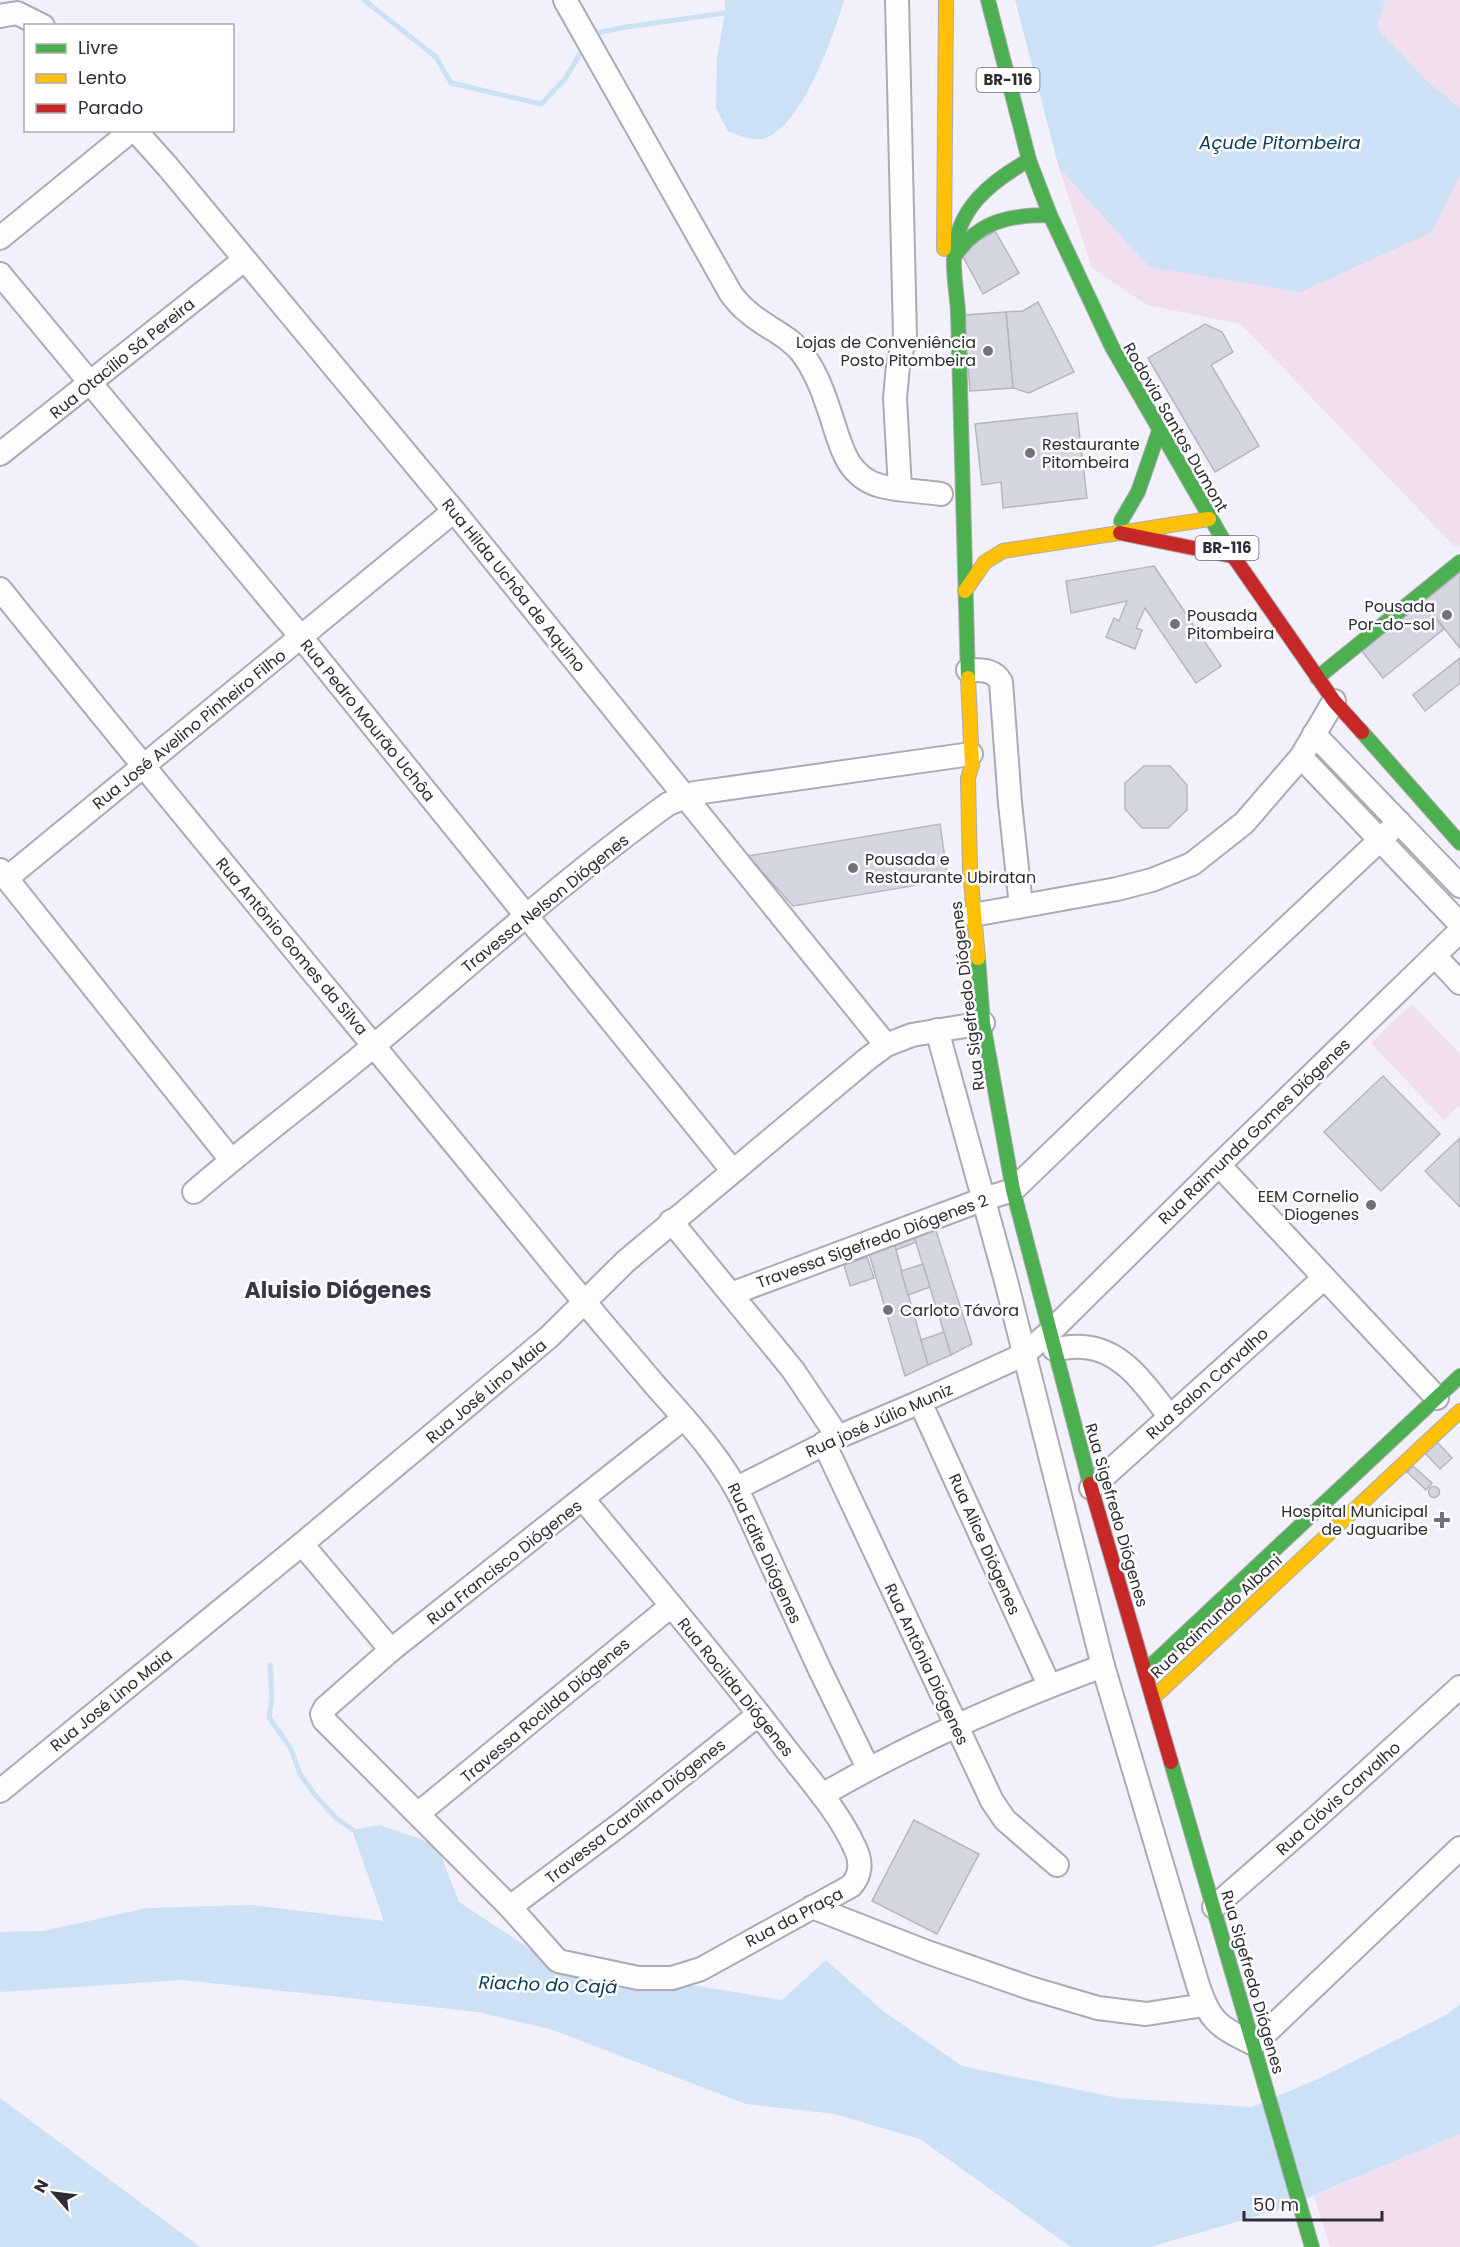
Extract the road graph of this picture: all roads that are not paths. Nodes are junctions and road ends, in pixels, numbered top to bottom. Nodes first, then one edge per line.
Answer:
1 (565, 0) edge
2 (897, 0) edge
3 (946, 0) edge
4 (988, 0) edge
5 (0, 16) edge
6 (40, 24) edge
7 (132, 132) edge
8 (136, 132) edge
9 (1029, 160) junction
10 (1050, 215) junction
11 (0, 238) edge
12 (954, 257) junction
13 (244, 260) junction
14 (0, 274) edge
15 (943, 298) dead end
16 (91, 384) junction
17 (1159, 431) junction
18 (0, 454) edge
19 (900, 489) junction
20 (941, 493) dead end
21 (454, 511) junction
22 (1144, 514) dead end
23 (1209, 519) junction
24 (957, 524) junction
25 (1121, 527) junction
26 (980, 531) dead end
27 (1034, 532) dead end
28 (1232, 556) junction
29 (1460, 562) edge
30 (0, 589) edge
31 (965, 591) junction
32 (301, 637) junction
33 (968, 670) junction
34 (1317, 678) junction
35 (1334, 701) junction
36 (957, 731) dead end
37 (1314, 734) junction
38 (965, 754) junction
39 (1301, 757) junction
40 (142, 766) junction
41 (684, 797) junction
42 (1399, 822) junction
43 (1380, 840) junction
44 (1460, 843) edge
45 (3, 874) edge
46 (1460, 886) edge
47 (1021, 906) junction
48 (973, 915) junction
49 (526, 916) junction
50 (1460, 924) edge
51 (1460, 931) edge
52 (1435, 956) junction
53 (1460, 983) edge
54 (983, 1023) junction
55 (937, 1030) junction
56 (886, 1045) junction
57 (375, 1046) junction
58 (231, 1160) junction
59 (1219, 1165) junction
60 (732, 1170) junction
61 (1013, 1190) junction
62 (194, 1192) dead end
63 (984, 1199) junction
64 (671, 1221) junction
65 (1324, 1278) junction
66 (731, 1294) junction
67 (584, 1303) junction
68 (1052, 1341) junction
69 (1023, 1355) junction
70 (1460, 1376) edge
71 (1437, 1398) junction
72 (921, 1402) junction
73 (1460, 1411) edge
74 (1170, 1417) junction
75 (684, 1418) junction
76 (831, 1440) junction
77 (1358, 1472) junction
78 (737, 1488) junction
79 (1091, 1488) junction
80 (1374, 1491) junction
81 (583, 1499) junction
82 (302, 1544) junction
83 (671, 1606) junction
84 (1214, 1607) junction
85 (1228, 1628) junction
86 (391, 1650) junction
87 (1103, 1666) junction
88 (1145, 1671) junction
89 (1049, 1685) junction
90 (1460, 1687) edge
91 (1153, 1698) junction
92 (325, 1708) joint
93 (759, 1714) junction
94 (957, 1727) junction
95 (868, 1768) junction
96 (0, 1791) edge
97 (822, 1795) junction
98 (419, 1813) junction
99 (1460, 1848) edge
100 (1057, 1865) dead end
101 (851, 1886) joint
102 (812, 1906) junction
103 (510, 1907) junction
104 (1214, 1907) junction
105 (1204, 2005) junction
106 (1254, 2044) junction
107 (1312, 2247) edge

1 - 19 street
2 - 19 street
3 - 15 main road
4 - 9 main road, Rodovia Santos Dumont / BR-116
5 - 6 street
7 - 11 street
8 - 13 street, Rua Hilda Uchôa de Aquino
9 - 10 main road, Rodovia Santos Dumont / BR-116
9 - 12 main road
10 - 12 main road
10 - 17 main road, Rodovia Santos Dumont / BR-116
12 - 24 main road
13 - 16 street, Rua Otacílio Sá Pereira
13 - 21 street, Rua Hilda Uchôa de Aquino
14 - 16 street, Rua Pedro Mourão Uchôa
16 - 18 street, Rua Otacílio Sá Pereira
16 - 32 street, Rua Pedro Mourão Uchôa
17 - 23 main road, Rodovia Santos Dumont / BR-116
17 - 25 main road
19 - 20 street
21 - 32 street, Rua José Avelino Pinheiro Filho
21 - 41 street, Rua Hilda Uchôa de Aquino
22 - 25 main road
23 - 25 main road
23 - 28 main road, Rodovia Santos Dumont / BR-116
24 - 26 main road
24 - 31 main road
25 - 27 main road
25 - 28 main road
25 - 31 main road
28 - 34 main road, Rodovia Santos Dumont / BR-116
29 - 34 main road
30 - 40 street, Rua Antônio Gomes da Silva
31 - 33 main road
32 - 40 street, Rua José Avelino Pinheiro Filho
32 - 49 street, Rua Pedro Mourão Uchôa
33 - 38 main road
33 - 47 street
34 - 35 main road, Rodovia Santos Dumont / BR-116
35 - 37 street
35 - 44 main road, Rodovia Santos Dumont / BR-116
36 - 38 main road
37 - 39 street
37 - 42 street
38 - 41 street, Travessa Nelson Diógenes
38 - 48 main road, Rua Sigefredo Diógenes
39 - 43 street
39 - 47 street
40 - 45 street, Rua José Avelino Pinheiro Filho
40 - 57 street, Rua Antônio Gomes da Silva
41 - 49 street, Travessa Nelson Diógenes
41 - 56 street, Rua Hilda Uchôa de Aquino
42 - 43 street
42 - 46 street
43 - 50 street
43 - 61 street
45 - 58 street
47 - 48 street
48 - 54 main road, Rua Sigefredo Diógenes
49 - 57 street, Travessa Nelson Diógenes
49 - 60 street, Rua Pedro Mourão Uchôa
51 - 52 street, Rua Raimunda Gomes Diógenes
52 - 53 street
52 - 59 street, Rua Raimunda Gomes Diógenes
54 - 55 street, Rua José Lino Maia
54 - 61 main road, Rua Sigefredo Diógenes
55 - 56 street, Rua José Lino Maia
55 - 63 street
56 - 60 street, Rua José Lino Maia
57 - 58 street, Travessa Nelson Diógenes
57 - 67 street, Rua Antônio Gomes da Silva
58 - 62 street, Travessa Nelson Diógenes
59 - 65 street
59 - 68 street, Rua Raimunda Gomes Diógenes
60 - 64 street, Rua José Lino Maia
61 - 63 street, Travessa Sigefredo Diógenes 2
61 - 68 main road, Rua Sigefredo Diógenes
63 - 66 street, Travessa Sigefredo Diógenes 2
63 - 69 street
64 - 66 street, Rua Antônia Diógenes
64 - 67 street, Rua José Lino Maia
65 - 71 street
65 - 74 street, Rua Salon Carvalho
66 - 76 street, Rua Antônia Diógenes
67 - 75 street, Rua Edite Diógenes
67 - 82 street, Rua José Lino Maia
68 - 69 street, Rua Raimunda Gomes Diógenes
68 - 74 street
68 - 79 main road, Rua Sigefredo Diógenes
69 - 72 street, Rua josé Júlio Muniz
69 - 87 street
70 - 71 main road, Rua Raimundo Albani
71 - 77 main road, Rua Raimundo Albani
72 - 76 street, Rua josé Júlio Muniz
72 - 89 street, Rua Alice Diógenes
73 - 80 main road, Rua Raimundo Albani
74 - 79 street, Rua Salon Carvalho
75 - 78 street, Rua Edite Diógenes
75 - 81 street, Rua Francisco Diógenes
76 - 78 street, Rua josé Júlio Muniz
76 - 94 street, Rua Antônia Diógenes
77 - 80 main road
77 - 84 main road, Rua Raimundo Albani
78 - 95 street, Rua Edite Diógenes
79 - 88 main road, Rua Sigefredo Diógenes
80 - 85 main road, Rua Raimundo Albani
81 - 83 street, Rua Rocilda Diógenes
81 - 86 street, Rua Francisco Diógenes
82 - 86 street
82 - 96 street, Rua José Lino Maia
83 - 93 street, Rua Rocilda Diógenes
83 - 98 street, Travessa Rocilda Diógenes
84 - 85 main road
84 - 88 main road, Rua Raimundo Albani
85 - 91 main road, Rua Raimundo Albani
86 - 92 street, Rua Francisco Diógenes
87 - 89 street
87 - 105 street
88 - 91 main road, Rua Sigefredo Diógenes
89 - 94 street
90 - 104 street, Rua Clóvis Carvalho
91 - 104 main road, Rua Sigefredo Diógenes
92 - 98 street, Rua da Praça
93 - 97 street, Rua Rocilda Diógenes
93 - 103 street, Travessa Carolina Diógenes
94 - 95 street
94 - 100 street, Rua Antônia Diógenes
95 - 97 street
97 - 101 street, Rua Rocilda Diógenes
98 - 103 street, Rua da Praça
99 - 106 street
101 - 102 street, Rua da Praça
102 - 103 street, Rua da Praça
102 - 105 street
104 - 106 main road, Rua Sigefredo Diógenes
105 - 106 street
106 - 107 main road, Rua Sigefredo Diógenes

